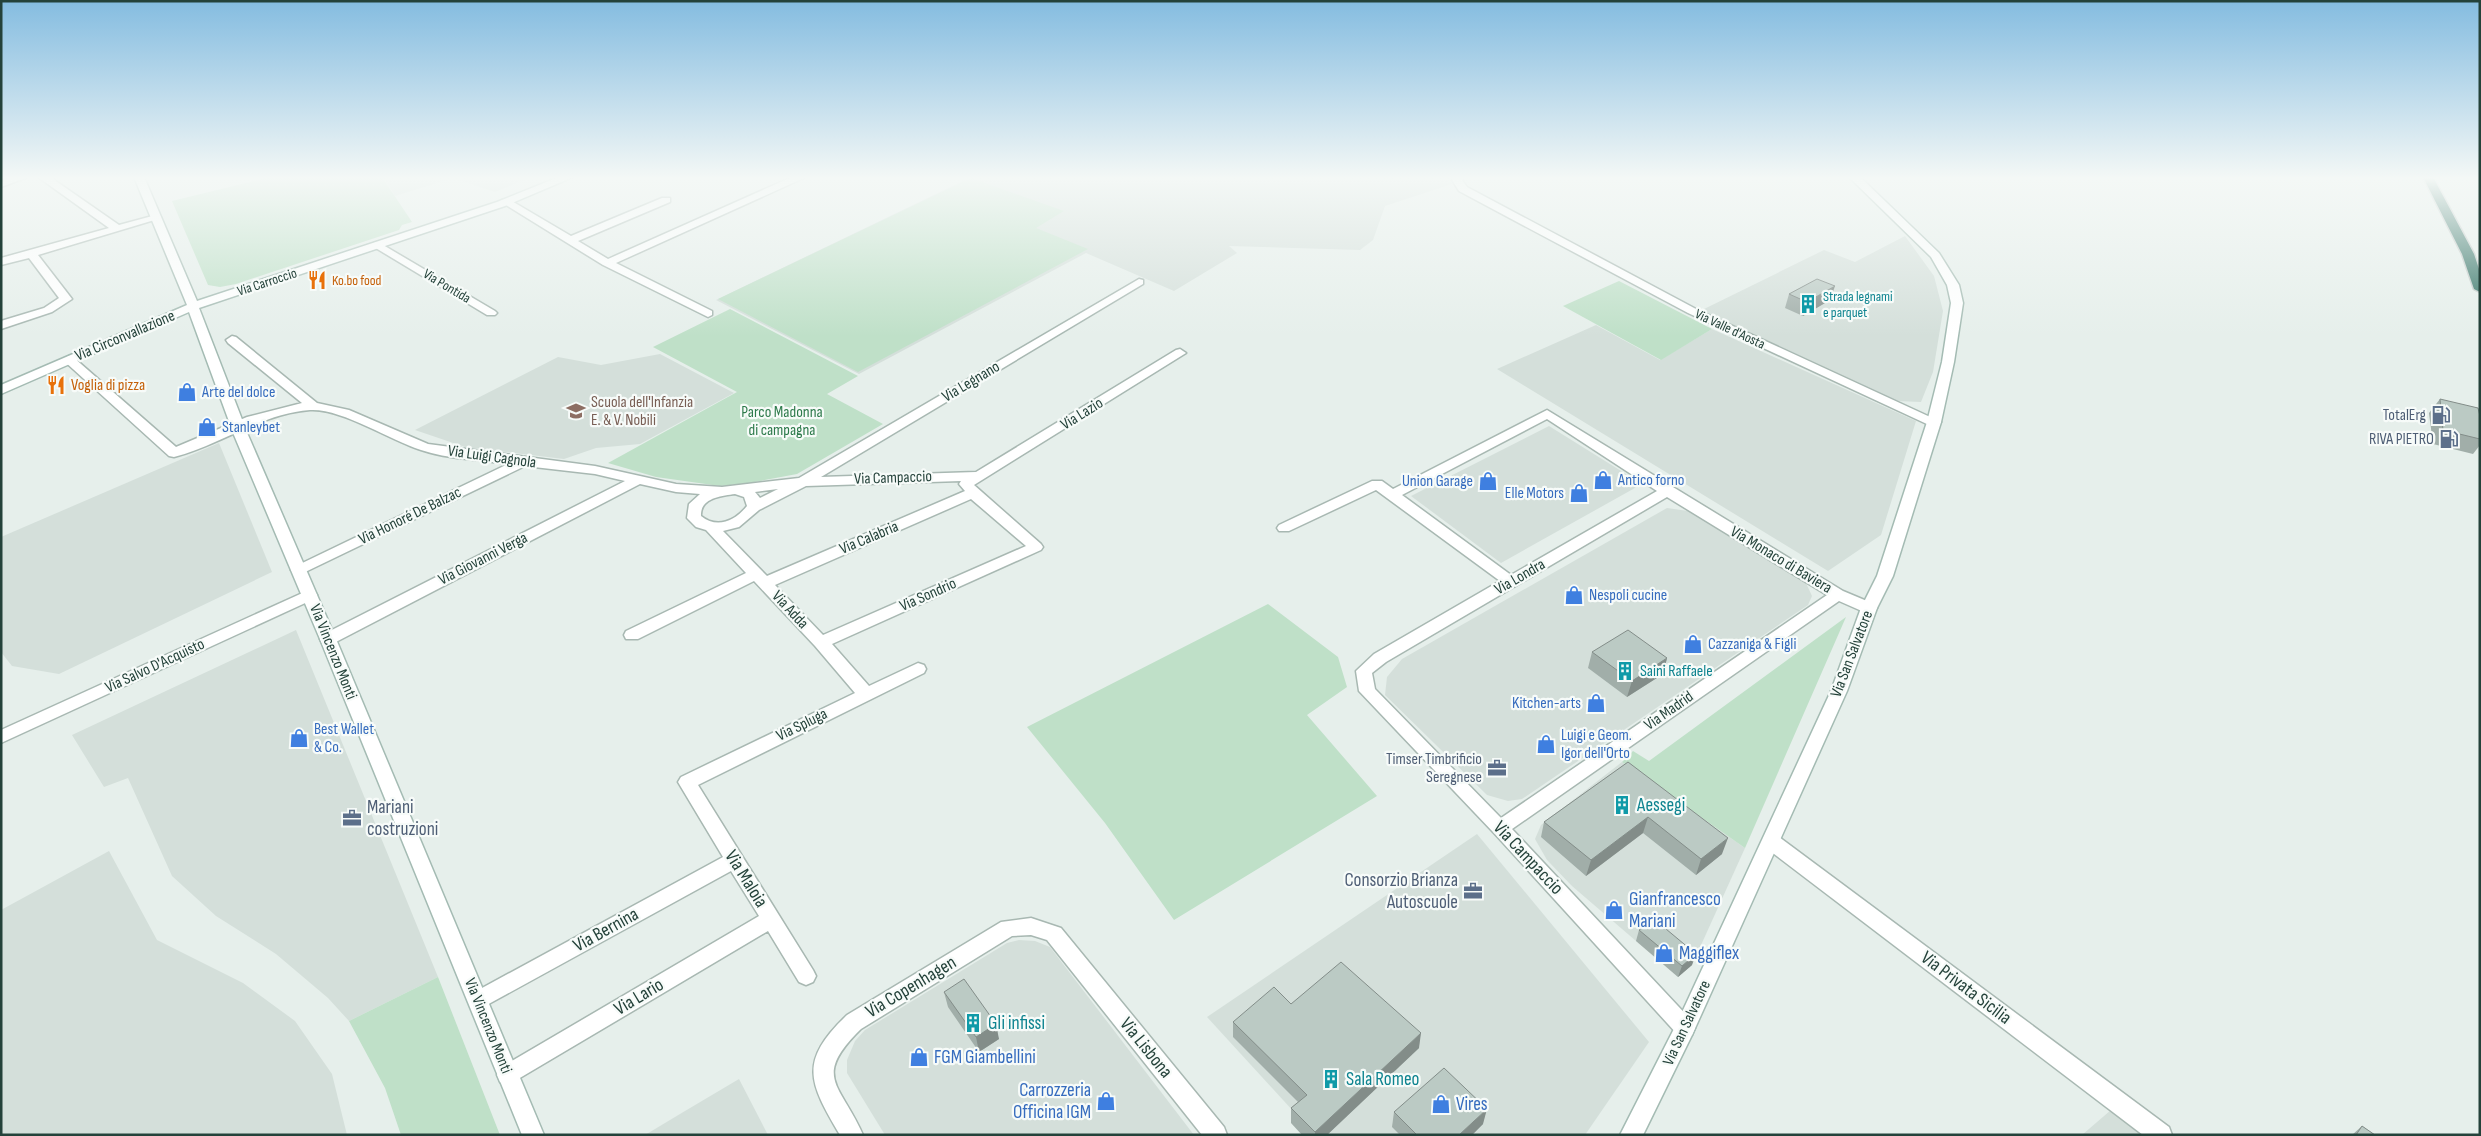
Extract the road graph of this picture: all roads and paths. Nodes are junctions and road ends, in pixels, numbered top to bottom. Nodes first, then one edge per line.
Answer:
1 (109, 230) edge
2 (161, 230) edge
3 (423, 230) edge
4 (552, 230) edge
5 (596, 230) edge
6 (681, 230) edge
7 (1539, 230) edge
8 (1909, 230) edge
9 (2456, 230) edge
10 (570, 241) junction
11 (378, 245) junction
12 (31, 253) junction
13 (1, 262) edge
14 (607, 263) junction
15 (1139, 282) dead end
16 (2480, 289) edge
17 (193, 306) junction
18 (491, 313) dead end
19 (708, 313) dead end
20 (1, 325) edge
21 (232, 340) dead end
22 (1180, 353) dead end
23 (69, 360) junction
24 (1, 390) edge
25 (313, 406) junction
26 (1934, 422) junction
27 (238, 427) junction
28 (522, 462) junction
29 (984, 476) junction
30 (638, 480) junction
31 (803, 482) junction
32 (676, 488) junction
33 (735, 490) junction
34 (719, 491) junction
35 (1667, 491) junction
36 (973, 493) junction
37 (1392, 495) junction
38 (754, 507) junction
39 (693, 513) junction
40 (712, 528) junction
41 (1284, 528) dead end
42 (299, 570) junction
43 (760, 578) junction
44 (1511, 582) junction
45 (309, 595) junction
46 (1838, 595) junction
47 (1869, 608) junction
48 (632, 635) dead end
49 (328, 639) junction
50 (821, 642) junction
51 (918, 669) dead end
52 (1367, 691) joint
53 (865, 693) junction
54 (1, 737) edge
55 (686, 782) joint
56 (1500, 828) junction
57 (1772, 842) junction
58 (734, 860) junction
59 (771, 919) junction
60 (1077, 962) joint
61 (806, 976) dead end
62 (478, 1000) junction
63 (1685, 1028) junction
64 (508, 1075) junction
65 (533, 1135) edge
66 (852, 1135) edge
67 (1216, 1135) edge
68 (1631, 1135) edge
69 (2160, 1135) edge

1 - 12 street
2 - 17 street, Via Vincenzo Monti
3 - 11 street, Via Carroccio
4 - 10 street
5 - 10 street
6 - 14 street
7 - 26 street, Via Valle d'Aosta
8 - 26 street, Via San Salvatore
9 - 16 highway
10 - 14 street
11 - 17 street, Via Carroccio
11 - 18 street, Via Pontida
12 - 13 street
12 - 20 street
14 - 19 street
15 - 31 street, Via Legnano
17 - 23 street, Via Circonvallazione
17 - 27 street, Via Vincenzo Monti
21 - 25 street, Via Luigi Cagnola
22 - 29 street, Via Lazio
23 - 24 street, Via Circonvallazione
23 - 27 street, Via Luigi Cagnola
25 - 27 street, Via Luigi Cagnola
25 - 28 street, Via Luigi Cagnola
26 - 47 street, Via San Salvatore
27 - 42 street, Via Vincenzo Monti
28 - 30 street, Via Luigi Cagnola
28 - 42 street, Via Honoré De Balzac
29 - 31 street, Via Campaccio
29 - 36 street, Via Lazio
30 - 32 street, Via Luigi Cagnola
30 - 49 street, Via Giovanni Verga
31 - 33 street, Via Campaccio
31 - 38 street, Via Campaccio
32 - 34 street, Via Luigi Cagnola
32 - 39 street
33 - 34 street
33 - 38 street
34 - 39 street
35 - 37 street
35 - 44 street, Via Londra
35 - 46 street, Via Monaco di Baviera
36 - 43 street, Via Calabria
36 - 50 street, Via Sondrio
37 - 41 street
37 - 44 street
38 - 40 street
39 - 40 street
40 - 43 street, Via Adda
42 - 45 street, Via Vincenzo Monti
43 - 48 street, Via Calabria
43 - 50 street, Via Adda
44 - 52 street, Via Londra
45 - 49 street, Via Vincenzo Monti
45 - 54 street, Via Salvo D'Acquisto
46 - 47 street, Via Monaco di Baviera
46 - 56 street, Via Madrid
47 - 57 street, Via San Salvatore
49 - 62 street, Via Vincenzo Monti
50 - 53 street, Via Adda
51 - 53 street, Via Spluga
52 - 56 street, Via Campaccio
53 - 55 street, Via Spluga
55 - 58 street, Via Maloia
56 - 63 street, Via Campaccio
57 - 63 street, Via San Salvatore
57 - 69 street, Via Privata Sicilia
58 - 59 street, Via Maloia
58 - 62 street, Via Bernina
59 - 61 street, Via Maloia
59 - 64 street, Via Lario
60 - 66 street, Via Copenhagen
60 - 67 street, Via Lisbona
62 - 64 street, Via Vincenzo Monti
63 - 68 street, Via San Salvatore
64 - 65 street, Via Vincenzo Monti

